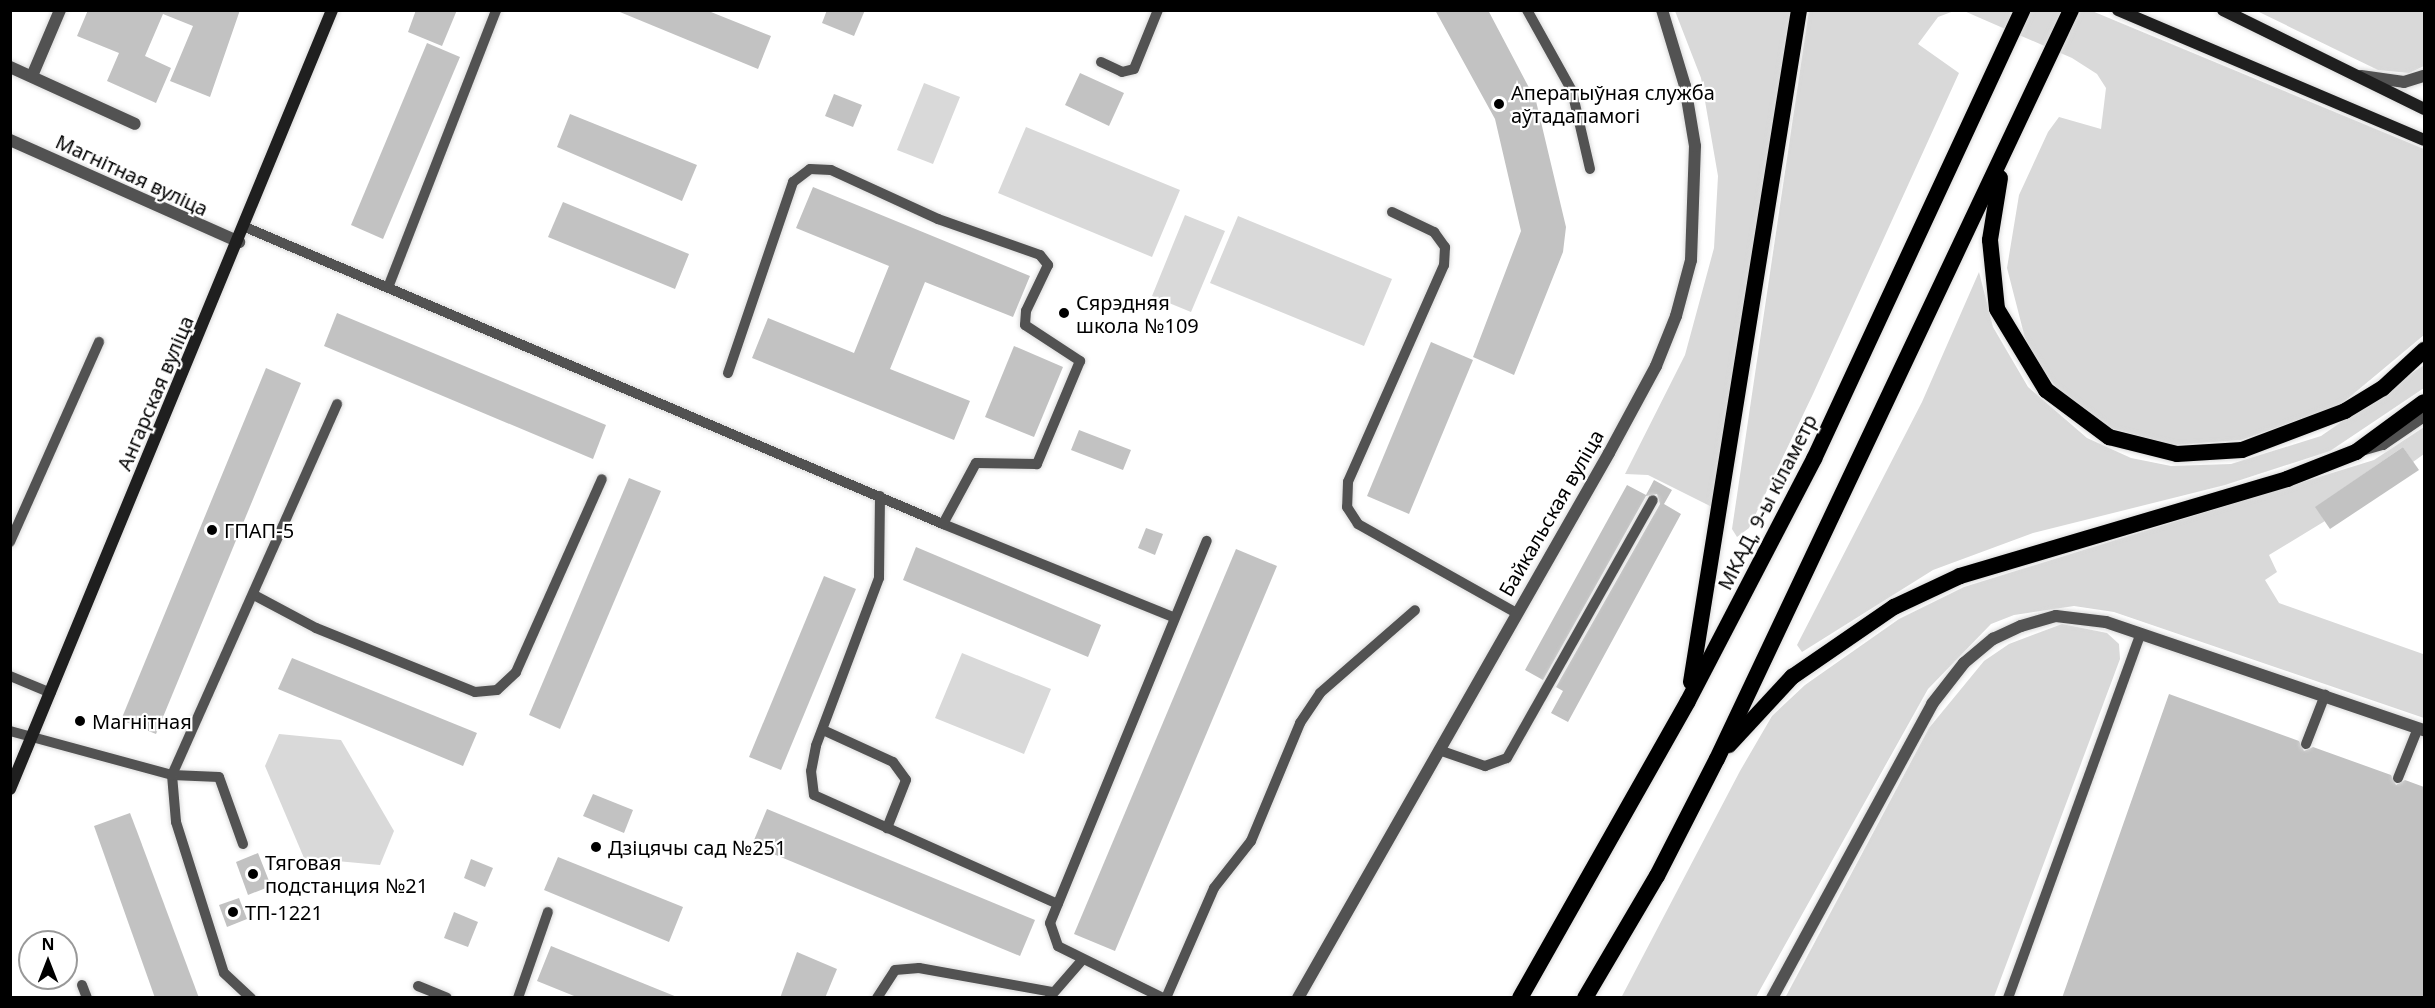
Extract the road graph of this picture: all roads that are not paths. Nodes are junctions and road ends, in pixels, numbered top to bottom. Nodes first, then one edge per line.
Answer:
1 (60, 10) edge
2 (332, 10) edge
3 (496, 10) edge
4 (1158, 10) edge
5 (1527, 10) edge
6 (1662, 10) edge
7 (1799, 10) edge
8 (2022, 10) edge
9 (2071, 10) edge
10 (2118, 10) edge
11 (2223, 10) edge
12 (1101, 62) dead end
13 (10, 67) edge
14 (2346, 73) junction
15 (32, 76) junction
16 (2424, 76) edge
17 (2424, 109) edge
18 (135, 124) dead end
19 (10, 140) edge
20 (2424, 140) edge
21 (2006, 148) junction
22 (1590, 169) dead end
23 (1392, 212) dead end
24 (245, 227) junction
25 (239, 242) junction
26 (390, 285) junction
27 (99, 342) dead end
28 (2424, 351) edge
29 (728, 374) dead end
30 (2424, 402) edge
31 (337, 404) dead end
32 (2424, 417) edge
33 (2356, 452) junction
34 (602, 479) dead end
35 (880, 496) junction
36 (1653, 500) dead end
37 (943, 525) junction
38 (10, 542) edge
39 (1207, 542) dead end
40 (254, 594) junction
41 (1415, 610) dead end
42 (1515, 612) junction
43 (1173, 617) junction
44 (2141, 633) junction
45 (10, 676) edge
46 (51, 693) junction
47 (2325, 695) junction
48 (1688, 701) junction
49 (2421, 729) edge
50 (823, 730) junction
51 (10, 731) edge
52 (32, 738) junction
53 (2306, 744) dead end
54 (1439, 750) junction
55 (1717, 759) junction
56 (172, 775) junction
57 (2398, 778) dead end
58 (10, 789) edge
59 (886, 828) junction
60 (243, 844) dead end
61 (1058, 904) junction
62 (548, 912) dead end
63 (1083, 959) junction
64 (82, 985) dead end
65 (418, 986) dead end
66 (236, 994) edge
67 (1051, 995) edge
68 (87, 998) edge
69 (251, 998) edge
70 (447, 998) edge
71 (518, 998) edge
72 (877, 998) edge
73 (1165, 998) edge
74 (1298, 998) edge
75 (1520, 998) edge
76 (1585, 998) edge
77 (1772, 998) edge
78 (2008, 998) edge

1 - 15 street
2 - 24 main road, Ангарская вуліца
3 - 26 lane
4 - 12 lane
5 - 22 lane
6 - 42 street, Байкальская вуліца
7 - 48 highway
8 - 48 highway, МКАД, 9-ы кіламетр
9 - 21 highway
10 - 20 main road
11 - 14 main road
13 - 15 street
14 - 16 street
14 - 17 main road
15 - 18 street
19 - 25 street, Магнітная вуліца
21 - 28 highway
21 - 55 highway
23 - 42 lane
24 - 25 main road, Ангарская вуліца
24 - 26 lane
25 - 46 main road, Ангарская вуліца
26 - 35 lane
27 - 38 lane
29 - 37 lane
30 - 33 highway
31 - 40 lane
32 - 33 lane
33 - 55 highway
34 - 40 lane
35 - 37 lane
35 - 50 lane
36 - 54 lane
37 - 43 lane
39 - 43 lane
40 - 56 lane
41 - 73 lane
42 - 54 street, Байкальская вуліца
43 - 61 lane
44 - 47 street
44 - 77 street
44 - 78 lane
45 - 46 lane
46 - 52 main road, Ангарская вуліца
47 - 49 street
47 - 53 lane
48 - 75 highway, МКАД, 9-ы кіламетр
49 - 57 lane
50 - 59 lane
50 - 59 lane
51 - 52 lane
52 - 56 lane
52 - 58 main road, Ангарская вуліца
54 - 74 street, Байкальская вуліца
55 - 76 highway
56 - 60 lane
56 - 66 lane
59 - 61 lane
61 - 63 lane
62 - 71 lane
63 - 67 lane
63 - 73 lane
64 - 68 lane
65 - 70 lane
66 - 69 lane
67 - 72 lane

